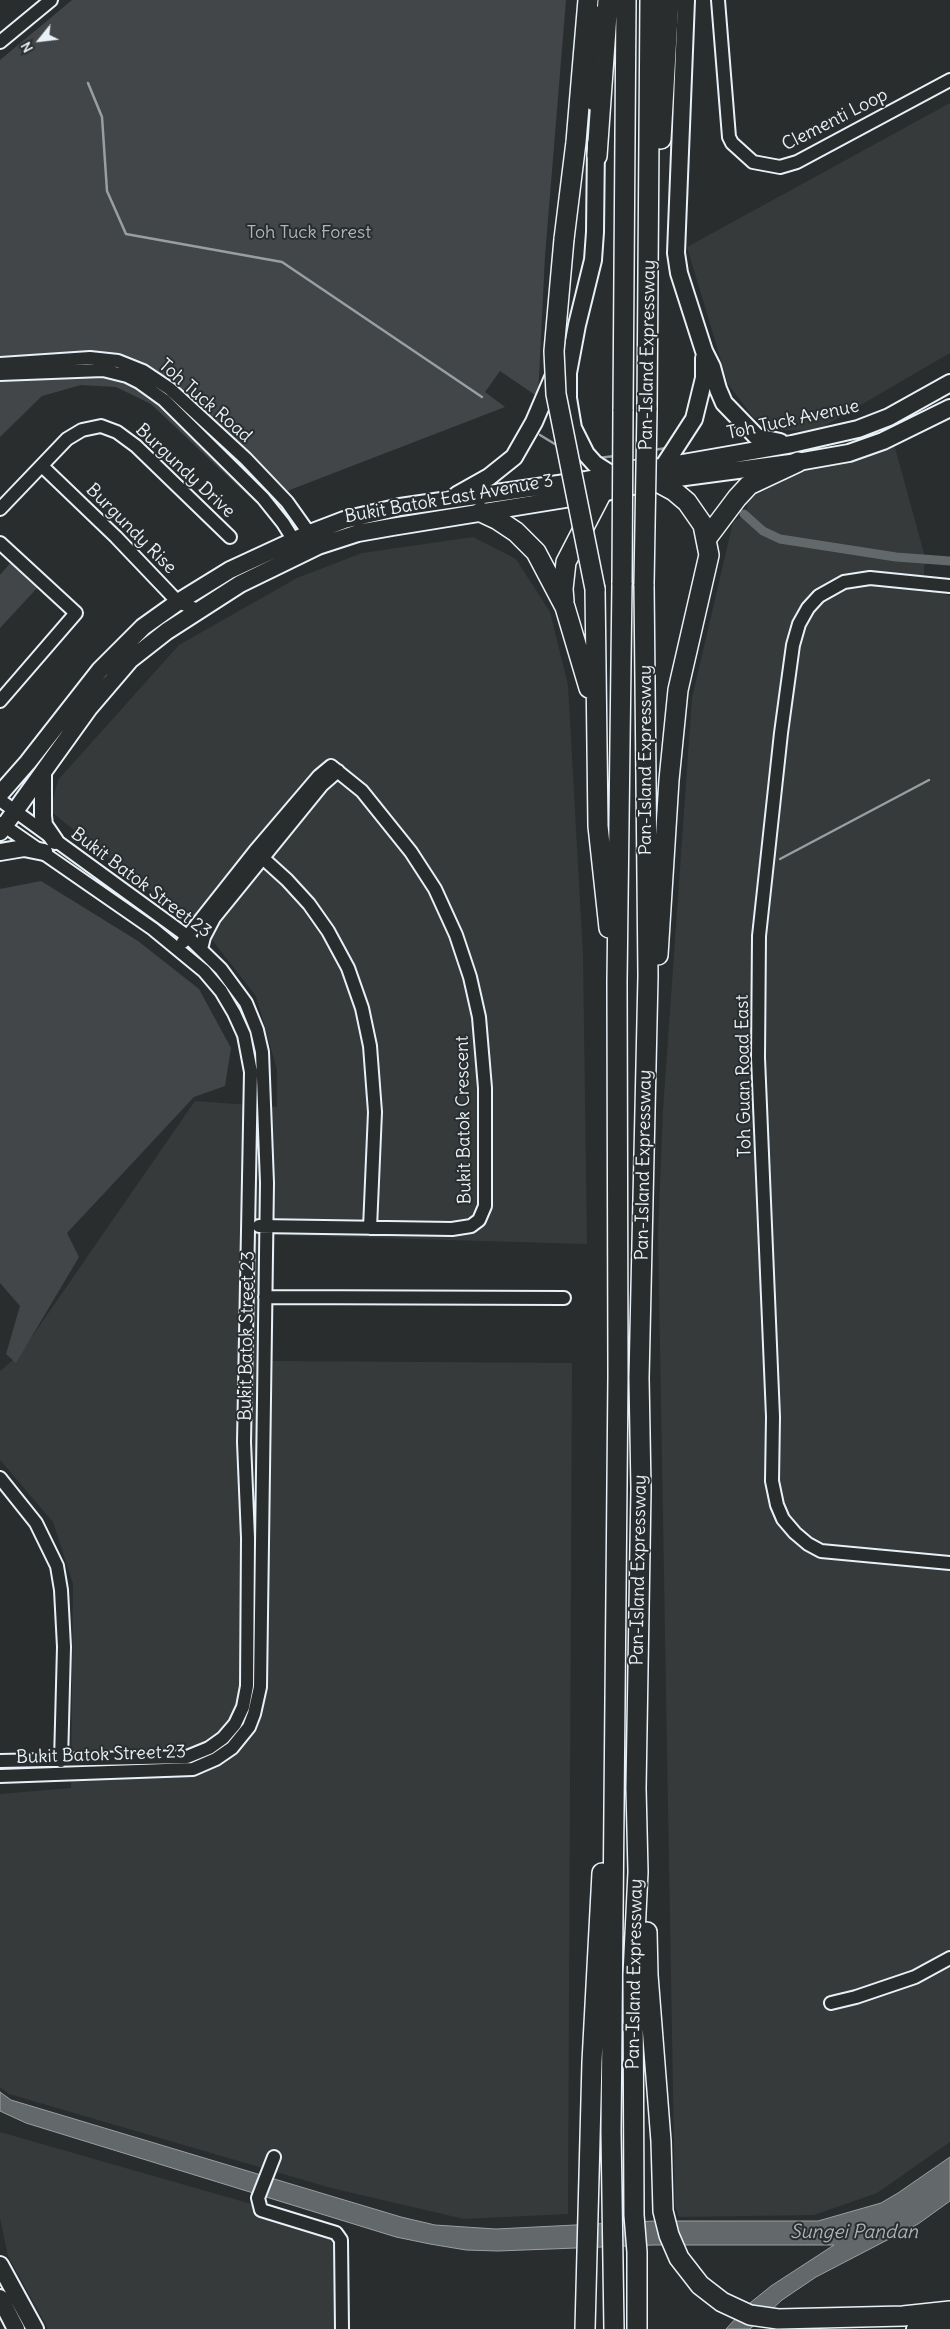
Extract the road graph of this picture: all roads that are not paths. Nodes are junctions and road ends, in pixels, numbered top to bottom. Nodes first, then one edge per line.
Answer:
1 (51, 0) edge
2 (588, 0) edge
3 (595, 0) edge
4 (608, 0) edge
5 (626, 0) edge
6 (650, 0) edge
7 (669, 0) edge
8 (686, 0) edge
9 (718, 0) edge
10 (0, 42) edge
11 (950, 80) edge
12 (597, 156) junction
13 (649, 209) junction
14 (577, 325) junction
15 (704, 351) junction
16 (0, 364) edge
17 (0, 374) edge
18 (950, 383) edge
19 (950, 408) edge
20 (792, 444) junction
21 (798, 462) junction
22 (42, 466) junction
23 (659, 473) junction
24 (612, 475) junction
25 (635, 478) junction
26 (602, 493) junction
27 (448, 500) junction
28 (0, 509) edge
29 (480, 512) junction
30 (230, 537) dead end
31 (707, 538) junction
32 (314, 540) junction
33 (0, 542) edge
34 (298, 547) junction
35 (950, 586) edge
36 (178, 602) junction
37 (565, 607) junction
38 (198, 610) junction
39 (0, 701) edge
40 (596, 716) junction
41 (28, 762) junction
42 (43, 773) junction
43 (0, 775) edge
44 (0, 794) edge
45 (0, 800) edge
46 (16, 813) junction
47 (2, 828) edge
48 (49, 846) junction
49 (0, 852) edge
50 (258, 855) junction
51 (187, 936) junction
52 (178, 948) junction
53 (201, 949) junction
54 (617, 981) junction
55 (646, 1093) junction
56 (249, 1226) junction
57 (267, 1227) junction
58 (370, 1228) junction
59 (265, 1298) junction
60 (564, 1298) dead end
61 (0, 1478) edge
62 (950, 1563) edge
63 (616, 1718) junction
64 (0, 1761) edge
65 (61, 1761) junction
66 (0, 1776) edge
67 (638, 1872) junction
68 (950, 1958) edge
69 (832, 2003) dead end
70 (274, 2157) dead end
71 (1, 2268) edge
72 (0, 2298) edge
73 (950, 2311) edge
74 (950, 2322) edge
75 (16, 2329) edge
76 (35, 2329) edge
77 (342, 2329) edge
78 (585, 2329) edge
79 (614, 2329) edge
80 (637, 2329) edge
81 (915, 2329) edge

1 - 10 street
2 - 40 highway, bridge
3 - 12 main road
4 - 12 highway
5 - 54 highway, Pan-Island Expressway, bridge
6 - 13 highway, Pan-Island Expressway
7 - 13 highway
8 - 15 main road
9 - 11 street, Clementi Loop
12 - 14 main road
13 - 55 highway, Pan-Island Expressway, bridge
14 - 24 main road
14 - 27 main road
15 - 20 main road
15 - 23 main road
16 - 32 street, Toh Tuck Road
17 - 34 street, Toh Tuck Road
18 - 20 main road, Toh Tuck Avenue
19 - 21 main road, Toh Tuck Avenue
20 - 23 main road, Toh Tuck Avenue
21 - 23 main road, Toh Tuck Avenue
21 - 31 highway
22 - 28 street, Burgundy Drive
22 - 30 street, Burgundy Drive
22 - 36 street, Burgundy Rise
23 - 25 highway
23 - 31 highway
24 - 25 main road, Bukit Batok East Avenue 3
24 - 26 highway
24 - 27 main road, Bukit Batok East Avenue 3
25 - 26 main road, Bukit Batok East Avenue 3
26 - 29 main road, Bukit Batok East Avenue 3
26 - 37 highway
27 - 32 main road, Bukit Batok East Avenue 3
29 - 32 main road, Bukit Batok East Avenue 3
29 - 37 highway
31 - 55 highway
32 - 34 main road, Bukit Batok East Avenue 3
33 - 39 street
34 - 36 main road, Bukit Batok East Avenue 3
34 - 38 main road, Bukit Batok East Avenue 3
35 - 62 street, Toh Guan Road East
36 - 38 street, Burgundy Rise
36 - 41 main road, Bukit Batok East Avenue 3
37 - 40 highway
38 - 42 main road, Bukit Batok East Avenue 3
40 - 54 highway
41 - 43 main road
41 - 44 main road, Bukit Batok East Avenue 3
42 - 46 main road, Bukit Batok East Avenue 3
42 - 48 main road
45 - 46 street, Bukit Batok Street 23
46 - 47 main road, Bukit Batok East Avenue 3
46 - 48 street, Bukit Batok Street 23
47 - 48 street, Bukit Batok Street 23
48 - 49 main road
48 - 51 street, Bukit Batok Street 23
48 - 52 street, Bukit Batok Street 23
50 - 51 street, Bukit Batok Crescent
50 - 53 street, Bukit Batok Crescent
50 - 58 street
50 - 58 street, Bukit Batok Crescent
51 - 52 street, Bukit Batok Crescent
51 - 53 street, Bukit Batok Street 23
52 - 56 street, Bukit Batok Street 23
53 - 57 street, Bukit Batok Street 23
54 - 63 highway, Pan-Island Expressway
55 - 67 highway, Pan-Island Expressway
56 - 57 street, Bukit Batok Crescent
56 - 65 street, Bukit Batok Street 23
57 - 58 street, Bukit Batok Crescent
57 - 59 street, Bukit Batok Street 23
59 - 60 street
59 - 66 street, Bukit Batok Street 23
61 - 65 street
63 - 78 highway
63 - 79 highway, Pan-Island Expressway
64 - 65 street, Bukit Batok Street 23
67 - 73 highway
67 - 80 highway, Pan-Island Expressway
68 - 69 street
70 - 77 street
71 - 76 main road
72 - 75 main road
74 - 81 main road

